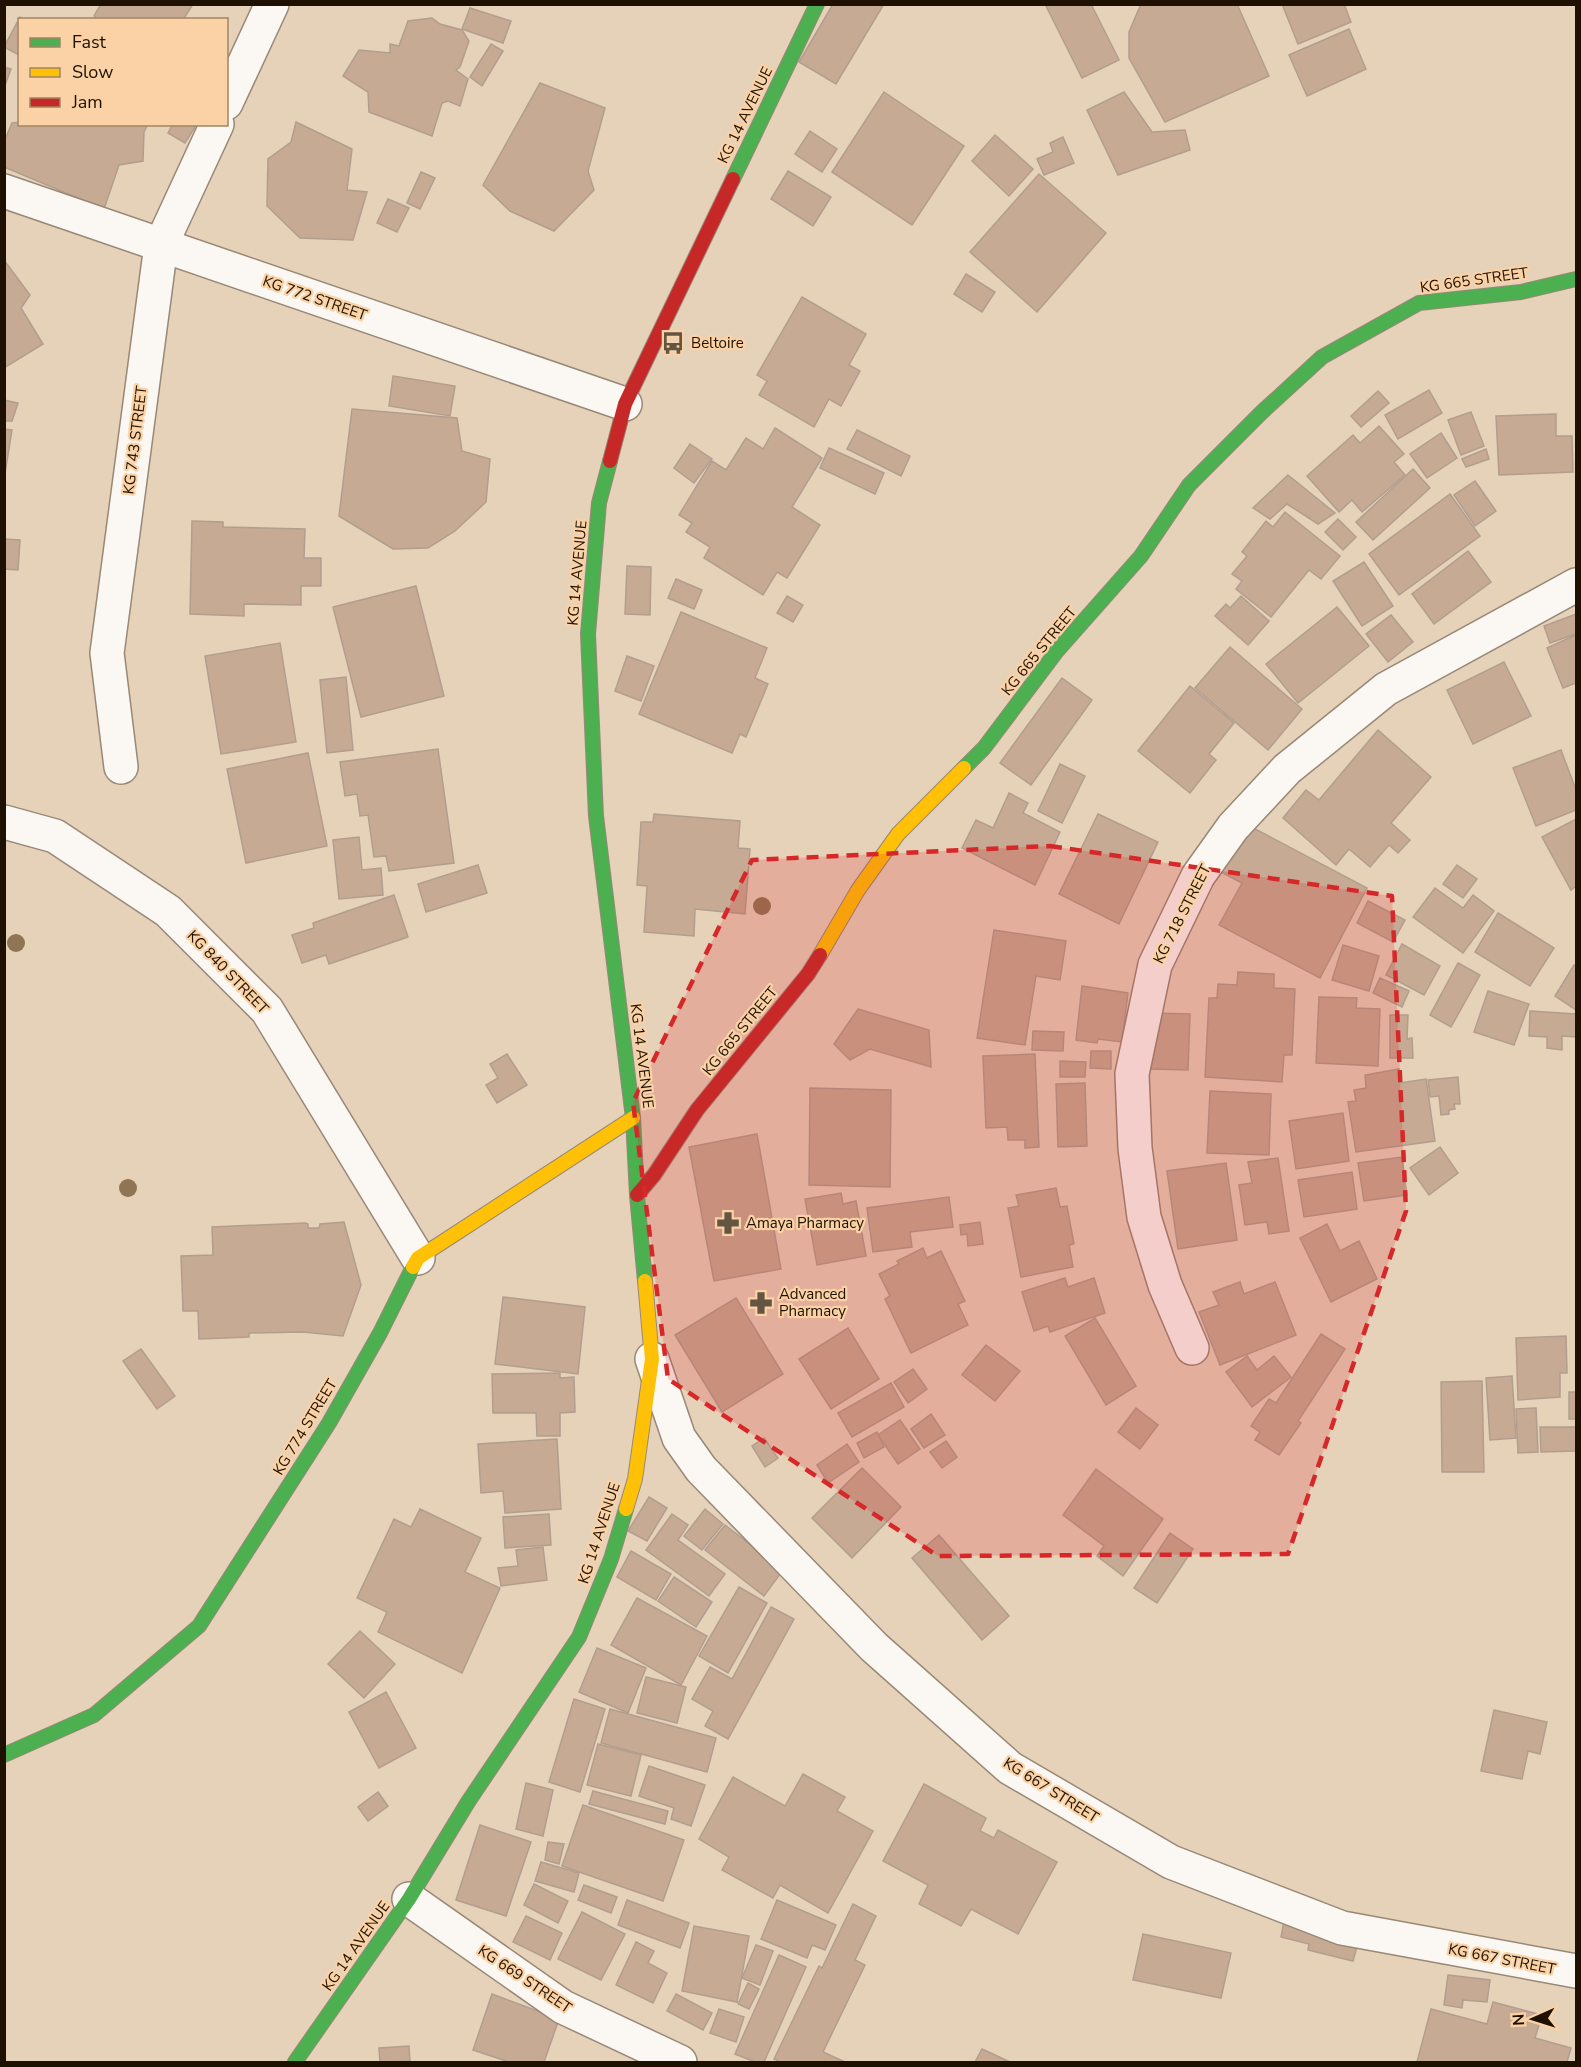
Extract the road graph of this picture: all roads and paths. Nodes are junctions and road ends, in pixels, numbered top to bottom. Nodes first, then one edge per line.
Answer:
1 (273, 4) edge
2 (817, 4) edge
3 (228, 99) edge
4 (216, 126) edge
5 (4, 191) edge
6 (160, 245) junction
7 (1576, 279) edge
8 (625, 404) junction
9 (1576, 585) edge
10 (121, 767) dead end
11 (4, 822) edge
12 (633, 1118) junction
13 (637, 1195) junction
14 (418, 1258) junction
15 (1192, 1348) dead end
16 (652, 1359) junction
17 (4, 1755) edge
18 (409, 1899) junction
19 (1576, 1971) edge
20 (295, 2062) edge
21 (680, 2062) edge

1 - 3 street
2 - 8 street, KG 14 AVENUE
4 - 6 street, KG 743 STREET
5 - 6 street, KG 772 STREET
6 - 8 street, KG 772 STREET
6 - 10 street, KG 743 STREET
7 - 13 street, KG 665 STREET
8 - 12 street, KG 14 AVENUE
9 - 15 street, KG 718 STREET
11 - 14 street, KG 840 STREET
12 - 13 street, KG 14 AVENUE
12 - 14 street
13 - 16 street, KG 14 AVENUE
14 - 17 street, KG 774 STREET
16 - 18 street, KG 14 AVENUE
16 - 19 street, KG 667 STREET
18 - 20 street, KG 14 AVENUE
18 - 21 street, KG 669 STREET

